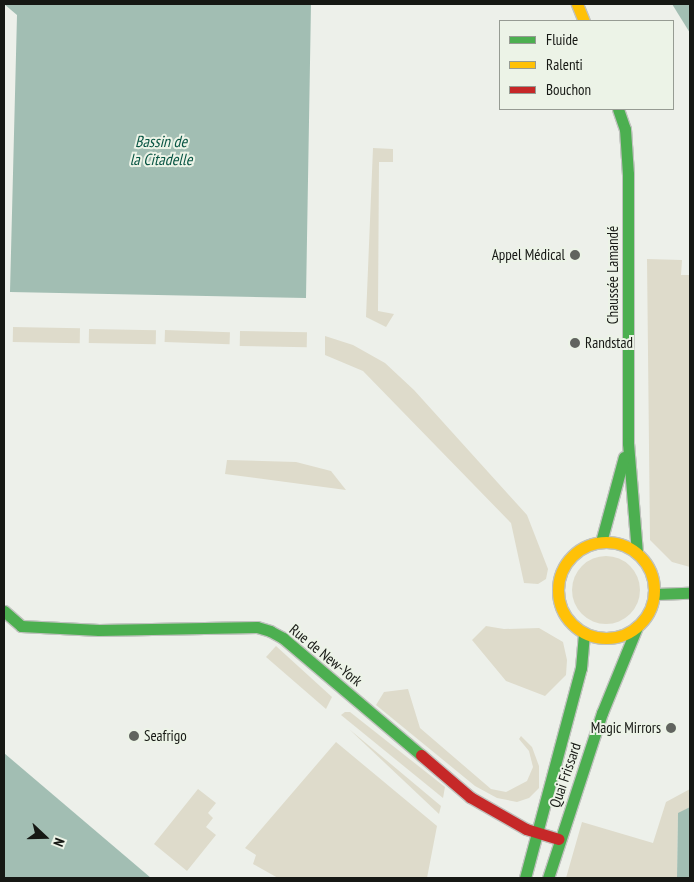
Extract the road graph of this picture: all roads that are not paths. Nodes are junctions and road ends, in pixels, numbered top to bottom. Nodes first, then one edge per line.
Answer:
1 (577, 4) edge
2 (584, 20) edge
3 (618, 110) edge
4 (628, 443) junction
5 (601, 542) junction
6 (637, 553) junction
7 (654, 594) junction
8 (690, 594) edge
9 (4, 611) edge
10 (637, 627) junction
11 (584, 633) junction
12 (537, 831) junction
13 (559, 838) junction
14 (525, 878) edge
15 (548, 878) edge

1 - 2 street
3 - 4 street, Chaussée Lamandé
4 - 5 street, Chaussée Lamandé
4 - 6 street, Chaussée Lamandé
5 - 6 street
5 - 11 street
6 - 7 street
7 - 8 street
7 - 10 street
9 - 12 street, Rue de New-York
10 - 11 street
10 - 13 street, Quai Frissard
11 - 12 street, Quai Frissard
12 - 13 street, Rue de New-York
12 - 14 street, Quai Frissard
13 - 15 street, Quai Frissard

